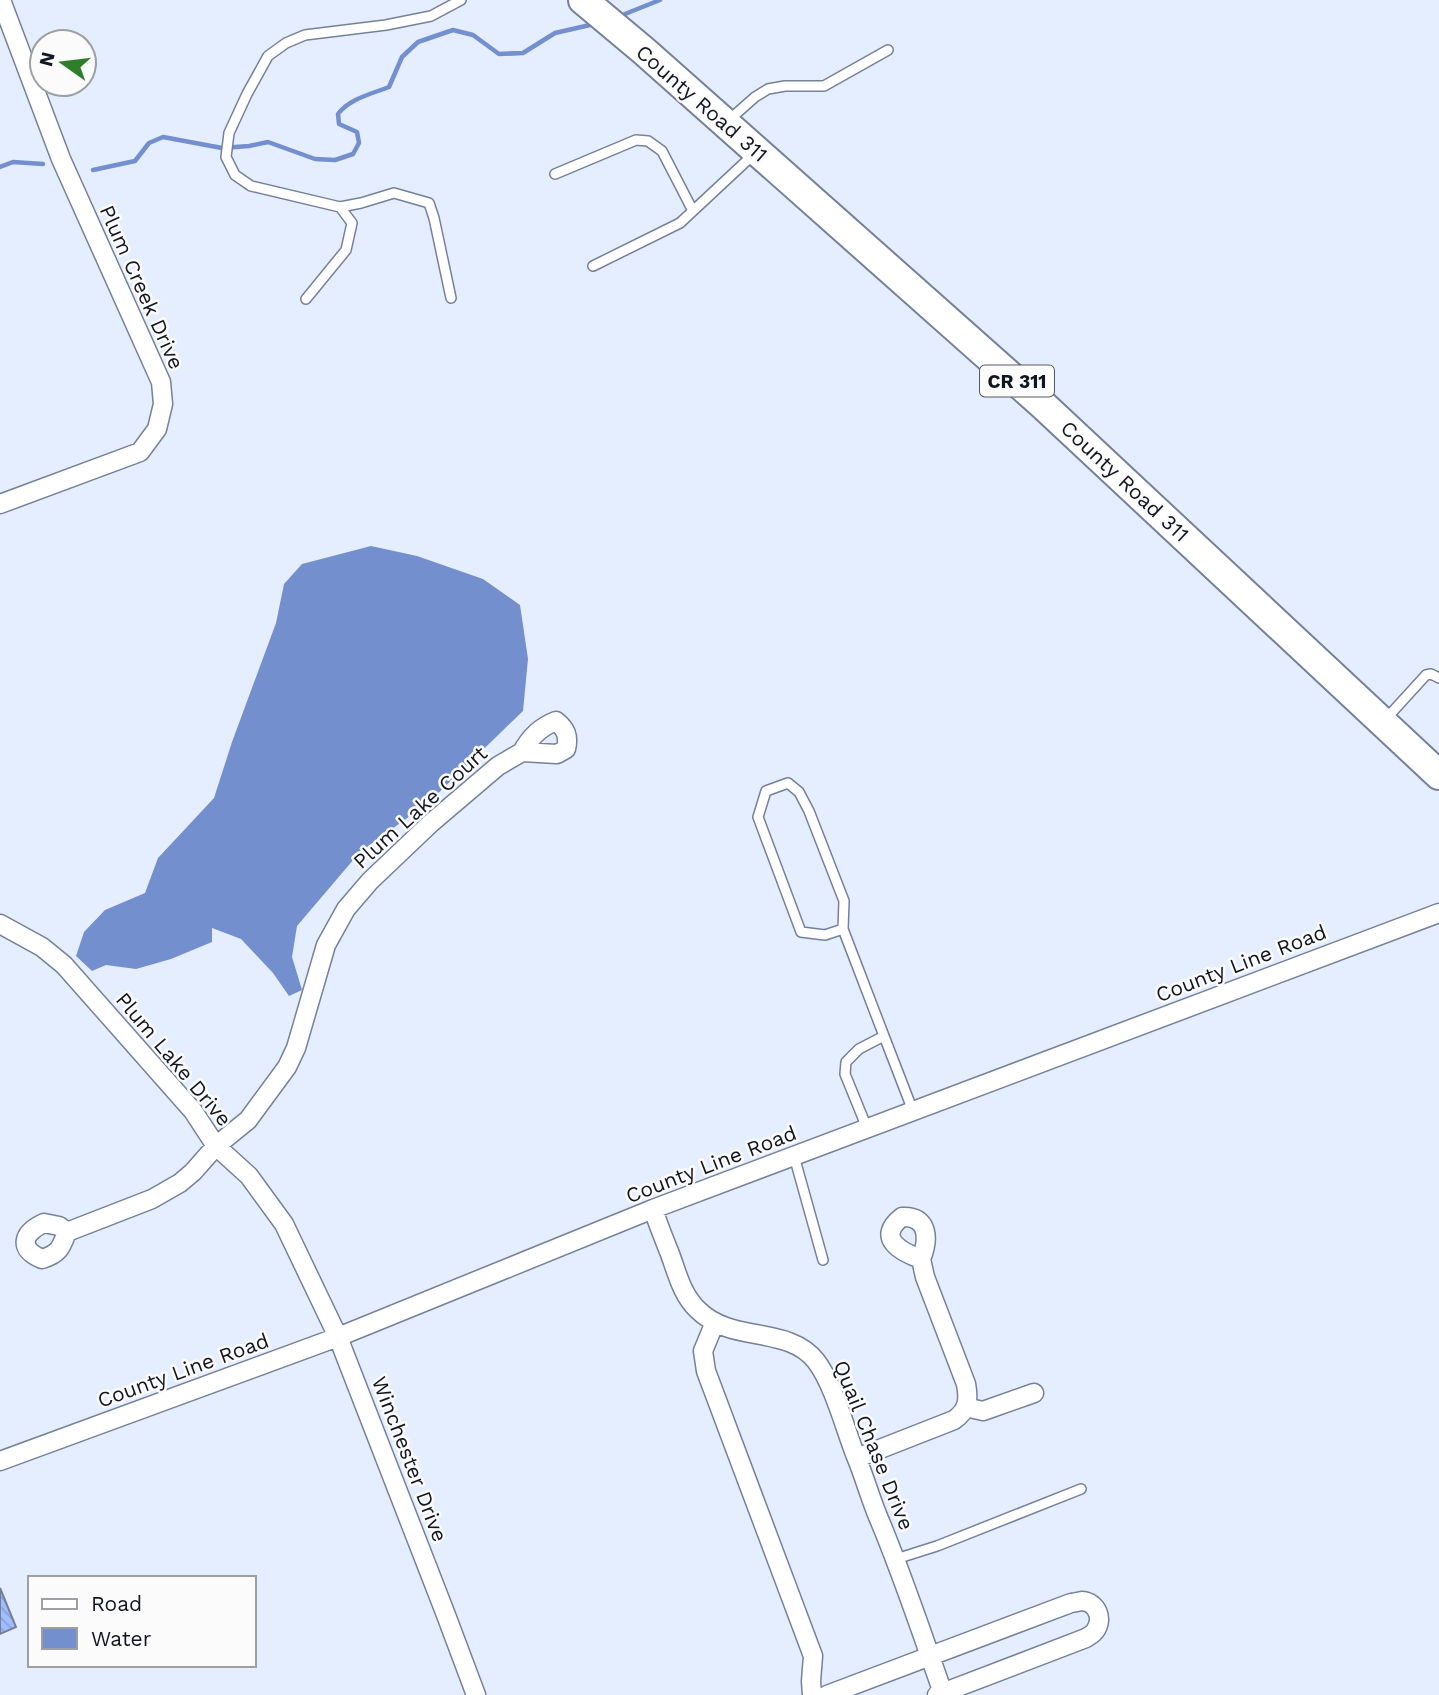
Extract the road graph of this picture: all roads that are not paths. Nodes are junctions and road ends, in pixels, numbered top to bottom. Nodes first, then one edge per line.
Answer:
1 (1, 0) edge
2 (461, 0) edge
3 (583, 0) edge
4 (888, 50) dead end
5 (725, 123) junction
6 (757, 152) junction
7 (555, 174) dead end
8 (340, 207) junction
9 (693, 211) junction
10 (593, 266) dead end
11 (452, 298) dead end
12 (306, 299) dead end
13 (0, 504) edge
14 (1439, 678) edge
15 (1383, 723) junction
16 (522, 752) dead end
17 (1439, 775) edge
18 (1439, 913) edge
19 (0, 924) edge
20 (843, 929) junction
21 (884, 1036) junction
22 (913, 1111) junction
23 (867, 1129) junction
24 (216, 1146) junction
25 (794, 1156) junction
26 (653, 1209) junction
27 (66, 1232) dead end
28 (294, 1243) joint
29 (921, 1259) dead end
30 (823, 1260) dead end
31 (715, 1322) junction
32 (338, 1337) junction
33 (1034, 1393) dead end
34 (967, 1406) junction
35 (857, 1458) junction
36 (0, 1461) edge
37 (1081, 1489) dead end
38 (896, 1559) junction
39 (930, 1656) junction
40 (940, 1694) edge
41 (475, 1695) edge
42 (812, 1695) edge
43 (827, 1695) edge

1 - 13 street, Plum Creek Drive
2 - 8 lane
3 - 5 main road, County Road 311 / CR 311
4 - 5 lane
5 - 6 main road, County Road 311 / CR 311
6 - 9 lane
6 - 15 main road, County Road 311 / CR 311
7 - 9 lane
8 - 11 lane
8 - 12 lane
9 - 10 lane
14 - 15 lane
15 - 17 main road, County Road 311 / CR 311
16 - 24 street, Plum Lake Court
18 - 22 street, County Line Road
19 - 24 street, Plum Lake Drive
20 - 20 lane
20 - 21 lane
21 - 22 lane
21 - 23 lane
22 - 23 street, County Line Road
23 - 25 street, County Line Road
24 - 27 street, Plum Lake Court
24 - 28 street, Plum Lake Drive
25 - 26 street, County Line Road
25 - 30 lane
26 - 31 street, Quail Chase Drive
26 - 32 street, County Line Road
28 - 32 street, Winchester Drive
29 - 34 street
31 - 35 street, Quail Chase Drive
31 - 42 street
32 - 36 street, County Line Road
32 - 41 street, Winchester Drive
33 - 34 street
34 - 35 street
35 - 38 street, Quail Chase Drive
37 - 38 lane
38 - 39 street, Quail Chase Drive
39 - 40 street, Quail Chase Drive
39 - 40 street, Quail Chase Drive
39 - 43 street, Quail Chase Drive

